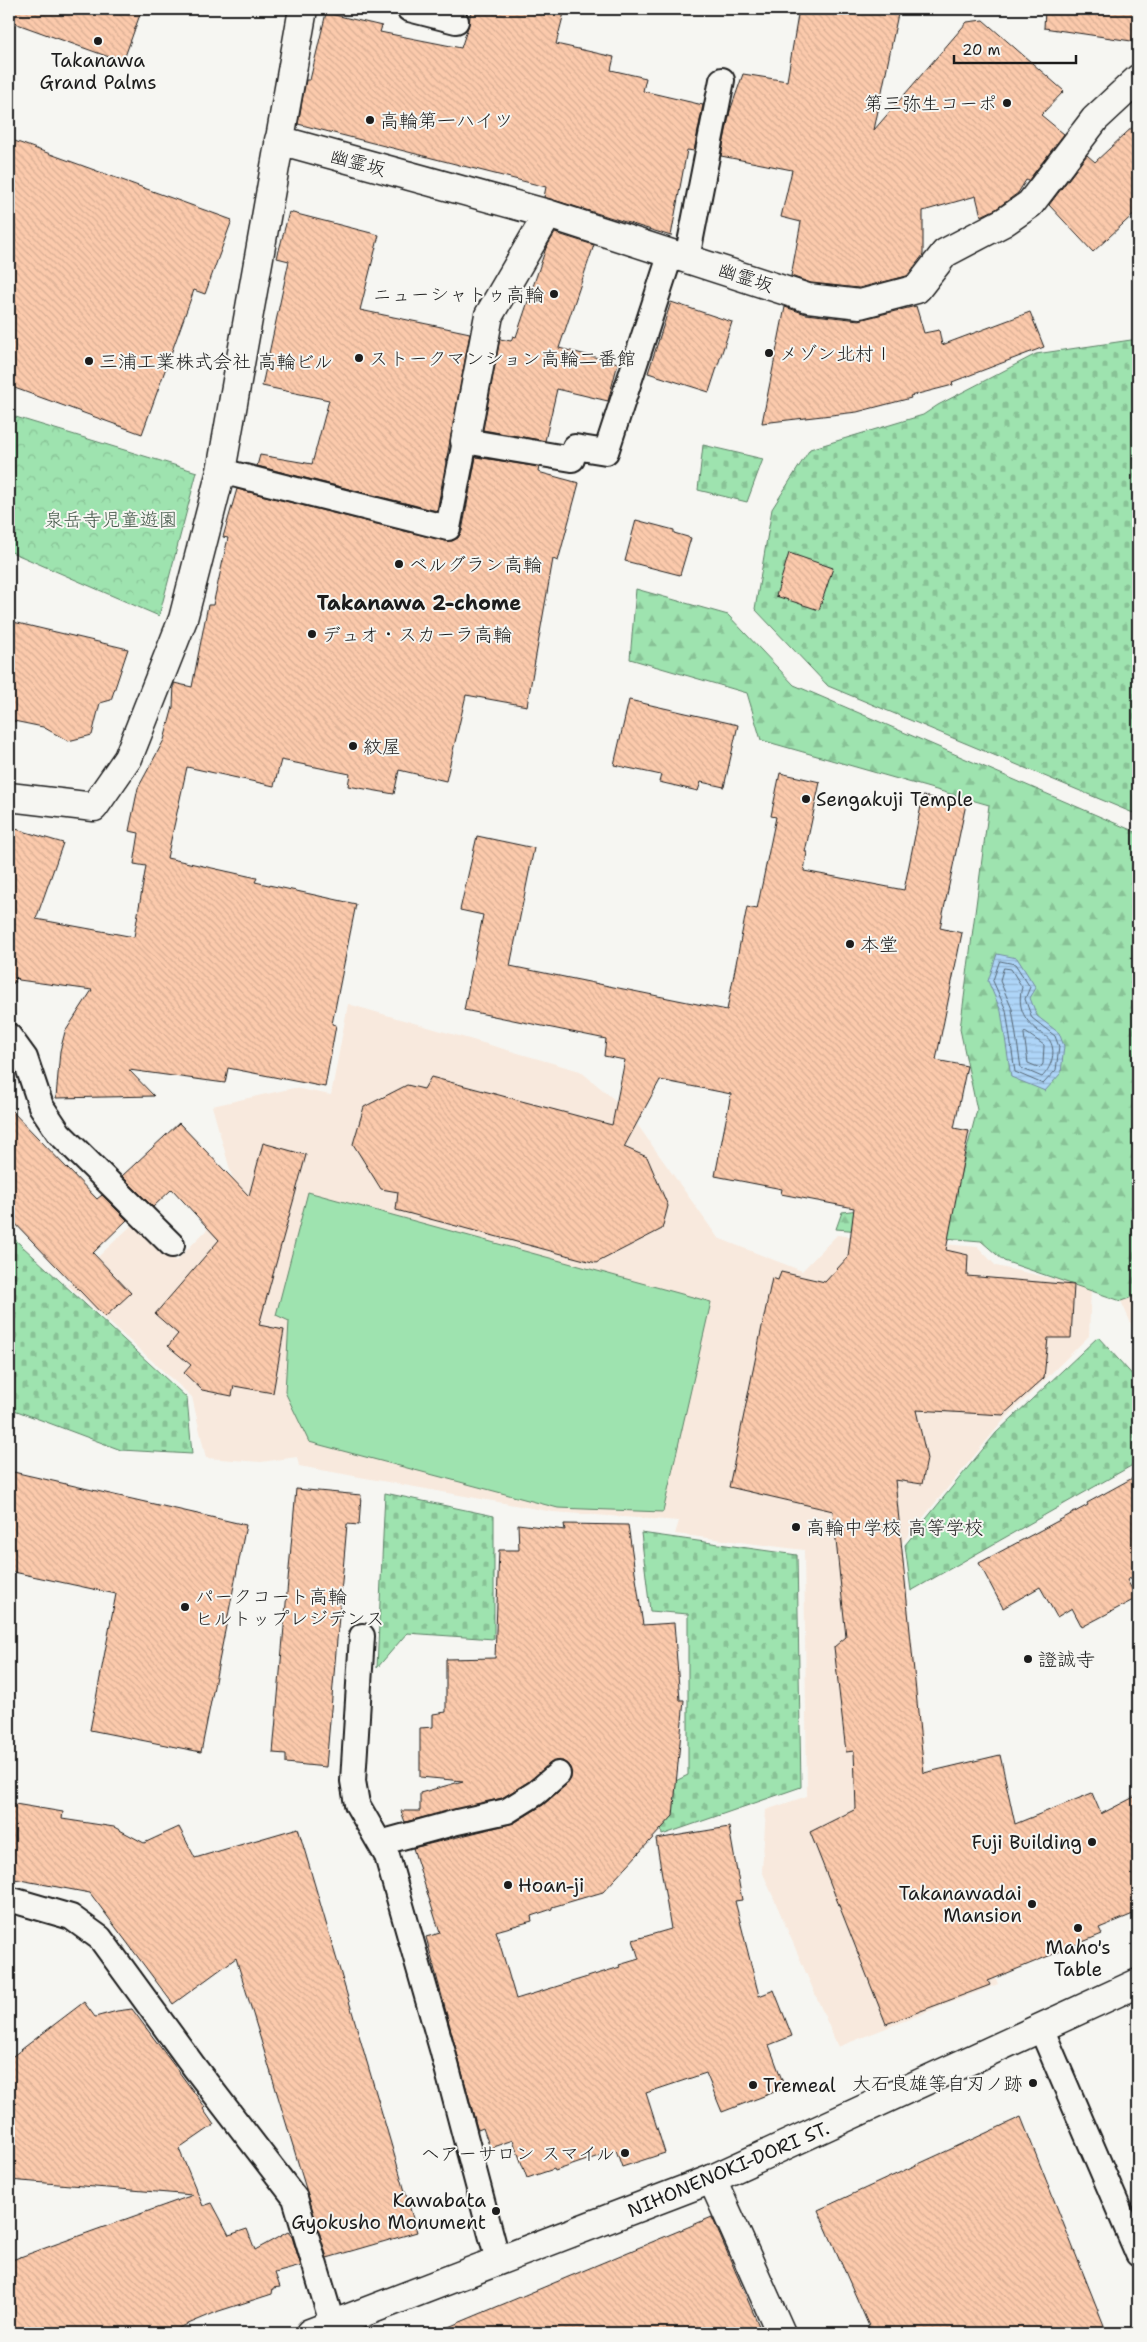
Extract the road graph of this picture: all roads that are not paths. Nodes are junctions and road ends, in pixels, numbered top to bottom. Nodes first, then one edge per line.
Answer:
1 (303, 9) edge
2 (408, 9) edge
3 (456, 21) dead end
4 (1138, 79) edge
5 (722, 80) dead end
6 (279, 140) junction
7 (548, 214) junction
8 (679, 255) junction
9 (465, 441) junction
10 (221, 471) junction
11 (9, 797) edge
12 (9, 1036) edge
13 (172, 1245) dead end
14 (362, 1636) dead end
15 (558, 1774) dead end
16 (380, 1843) junction
17 (9, 1899) edge
18 (1138, 1983) edge
19 (1041, 2028) junction
20 (712, 2179) junction
21 (1138, 2254) edge
22 (498, 2261) junction
23 (321, 2328) edge
24 (781, 2333) edge

1 - 6 street
2 - 3 lane
4 - 8 street, 幽霊坂
5 - 8 lane
6 - 7 street, 幽霊坂
6 - 10 street
7 - 8 street, 幽霊坂
7 - 9 street
8 - 9 lane
9 - 10 lane
10 - 11 street
12 - 13 lane
14 - 16 lane
15 - 16 lane
16 - 22 lane
17 - 23 lane
18 - 19 street, NIHONENOKI-DORI ST.
19 - 20 street, NIHONENOKI-DORI ST.
19 - 21 lane
20 - 22 street, NIHONENOKI-DORI ST.
20 - 24 street
22 - 23 street, NIHONENOKI-DORI ST.

